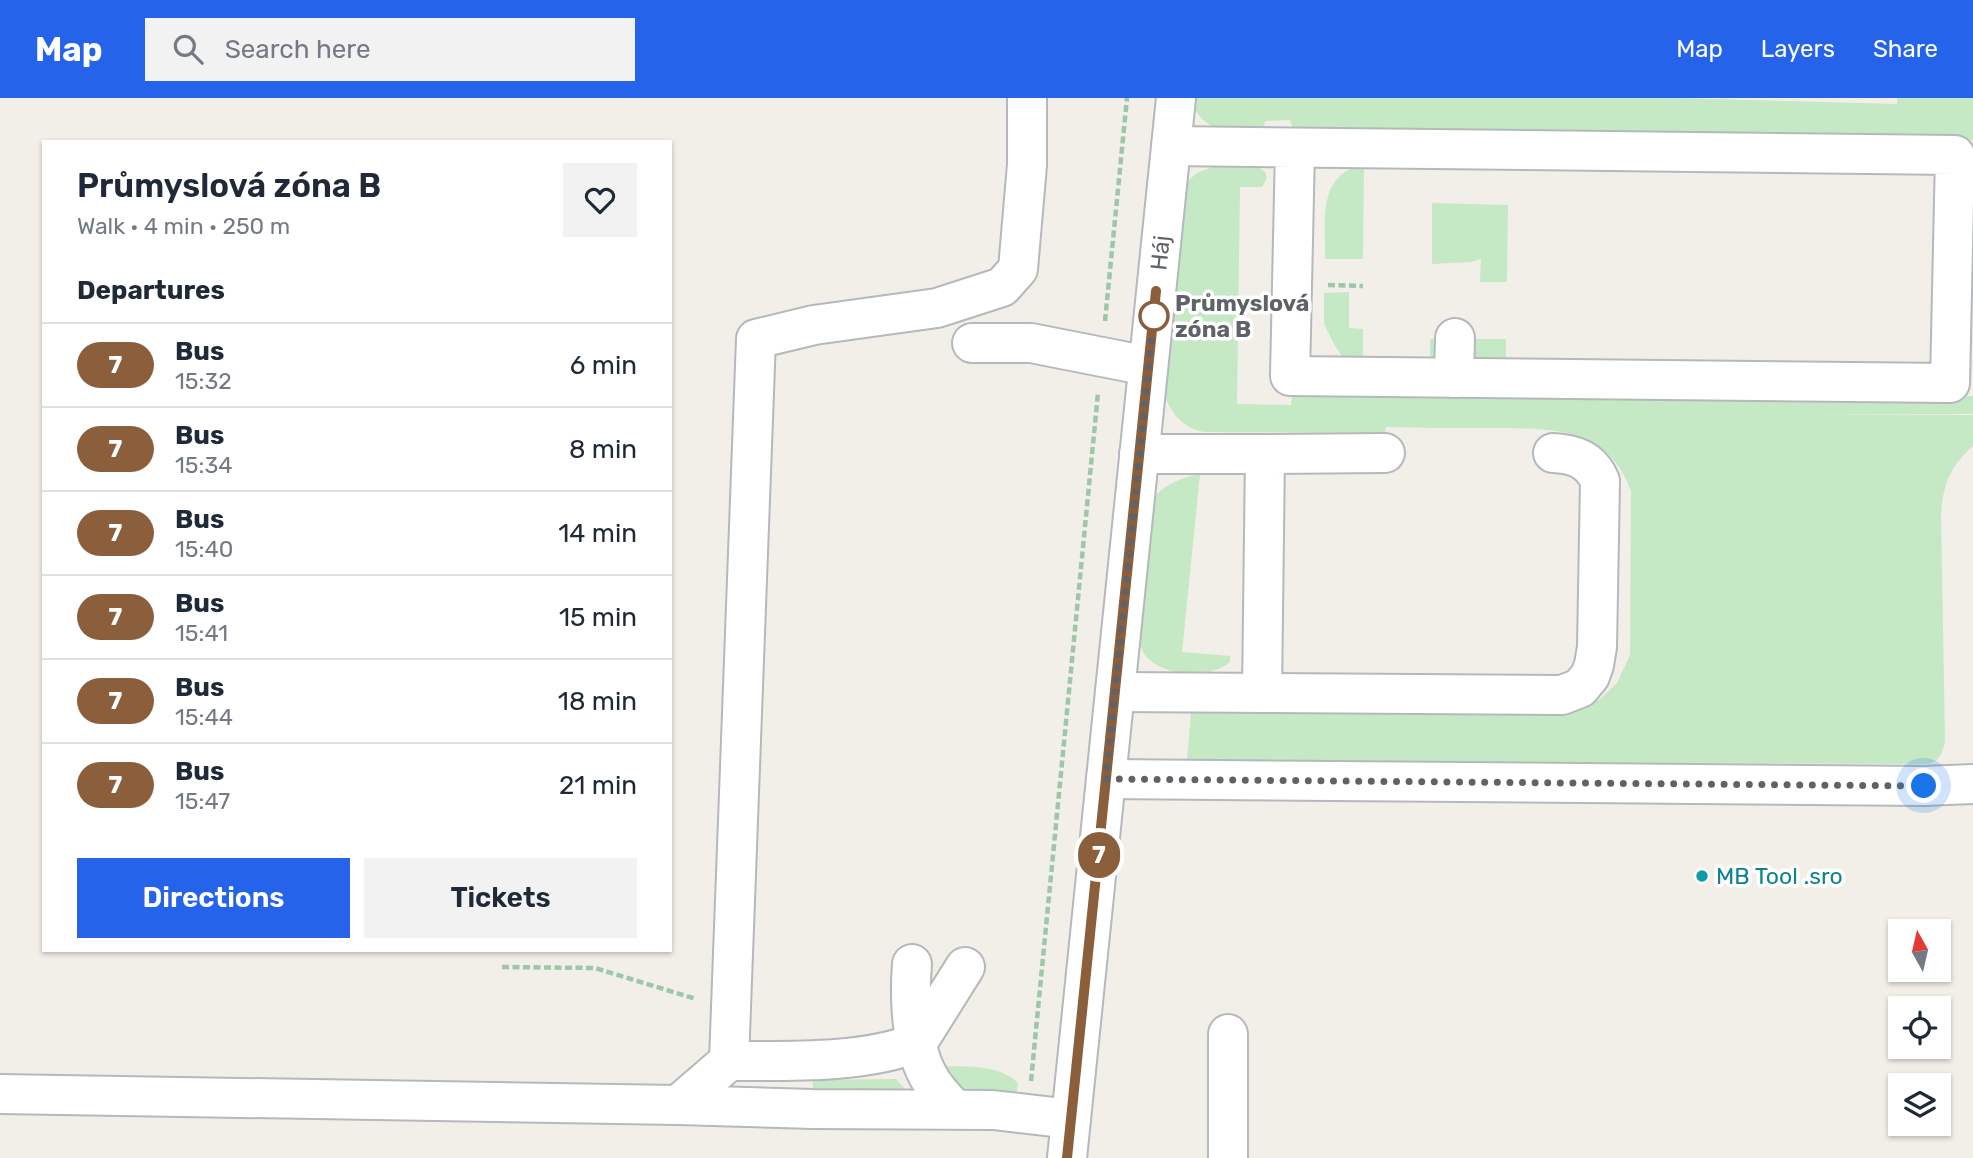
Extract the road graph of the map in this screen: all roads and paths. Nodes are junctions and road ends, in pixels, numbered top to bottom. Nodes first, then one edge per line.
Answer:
1 (1027, 98) edge
2 (1126, 98) edge
3 (1176, 98) edge
4 (1171, 146) junction
5 (1295, 148) junction
6 (1964, 173) edge
7 (1455, 338) dead end
8 (972, 342) dead end
9 (1101, 355) junction
10 (1148, 366) junction
11 (1454, 378) junction
12 (1385, 453) dead end
13 (1553, 453) dead end
14 (1139, 454) junction
15 (1265, 454) junction
16 (1115, 692) junction
17 (1262, 693) junction
18 (1106, 779) junction
19 (1973, 784) edge
20 (912, 964) dead end
21 (502, 967) dead end
22 (965, 967) dead end
23 (730, 1009) junction
24 (1228, 1034) dead end
25 (918, 1042) junction
26 (729, 1061) junction
27 (0, 1094) edge
28 (678, 1105) junction
29 (954, 1109) junction
30 (1028, 1113) junction
31 (1071, 1119) junction
32 (1067, 1158) edge
33 (1228, 1158) edge

1 - 23 street
2 - 9 path
3 - 4 street, Háj
4 - 5 street
4 - 10 street, Háj
5 - 6 street
5 - 11 street
6 - 11 street
7 - 11 street
8 - 9 street
9 - 10 street
9 - 30 path
10 - 14 street, Háj
12 - 15 street
13 - 17 street
14 - 15 street
14 - 16 street, Háj
15 - 17 street
16 - 17 street
16 - 18 street, Háj
18 - 19 street
18 - 31 street, Háj
20 - 25 street
21 - 23 path
22 - 25 street
23 - 26 street
24 - 33 street
25 - 26 street
25 - 29 street
26 - 28 street
27 - 28 street
28 - 29 street
29 - 30 street
30 - 31 street
31 - 32 street, Háj

